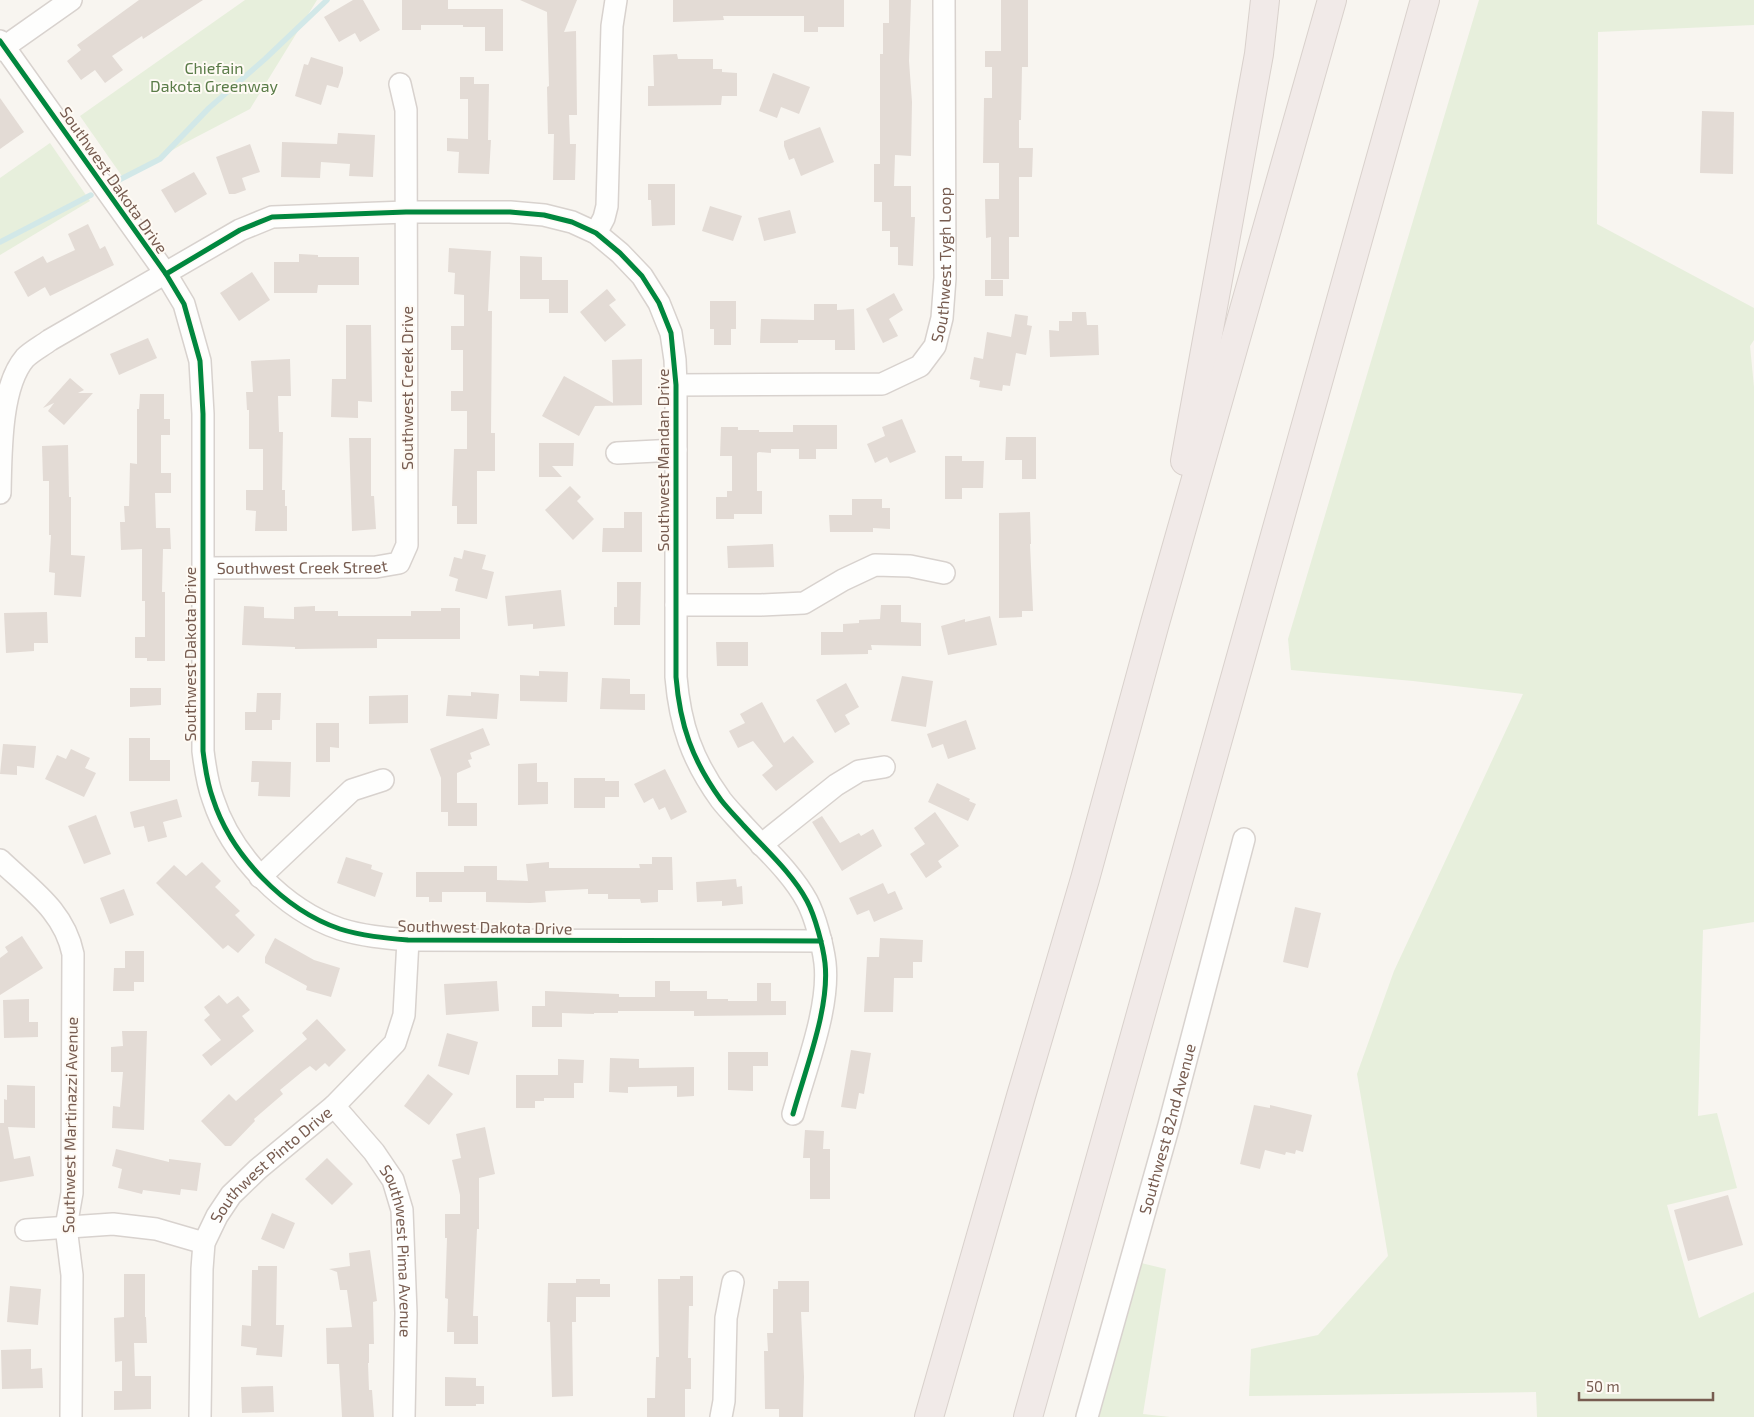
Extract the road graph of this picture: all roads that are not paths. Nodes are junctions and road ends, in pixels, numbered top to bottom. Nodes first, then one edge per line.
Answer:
1 (71, 0) edge
2 (616, 0) edge
3 (944, 0) edge
4 (1265, 0) edge
5 (1332, 0) edge
6 (1425, 0) edge
7 (1, 46) edge
8 (400, 84) dead end
9 (406, 212) junction
10 (596, 233) junction
11 (166, 274) junction
12 (676, 385) junction
13 (676, 450) junction
14 (617, 453) dead end
15 (0, 493) edge
16 (399, 562) joint
17 (203, 568) junction
18 (944, 573) dead end
19 (676, 605) junction
20 (1155, 623) junction
21 (884, 767) dead end
22 (383, 780) dead end
23 (1244, 839) dead end
24 (761, 845) junction
25 (0, 860) edge
26 (260, 877) junction
27 (408, 940) junction
28 (821, 941) junction
29 (334, 1106) junction
30 (793, 1114) dead end
31 (66, 1227) junction
32 (26, 1230) dead end
33 (204, 1243) junction
34 (733, 1282) dead end
35 (71, 1417) edge
36 (200, 1417) edge
37 (404, 1417) edge
38 (720, 1417) edge
39 (929, 1417) edge
40 (1028, 1417) edge
41 (1087, 1417) edge

1 - 7 street
2 - 10 street
3 - 12 street, Southwest Tygh Loop
4 - 20 highway
5 - 20 highway
6 - 40 highway
7 - 11 street, Southwest Dakota Drive
8 - 9 street, Southwest Creek Drive
9 - 10 street, Southwest Mandan Drive
9 - 11 street, Southwest Mandan Drive
9 - 16 street, Southwest Creek Drive
10 - 12 street, Southwest Mandan Drive
11 - 15 street, Southwest Mandan Drive
11 - 17 street, Southwest Dakota Drive
12 - 13 street, Southwest Mandan Drive
13 - 14 street, Southwest Mandan Drive
13 - 19 street, Southwest Mandan Drive
16 - 17 street, Southwest Creek Street
17 - 26 street, Southwest Dakota Drive
18 - 19 street
19 - 24 street, Southwest Mandan Drive
20 - 39 highway
21 - 24 street
22 - 26 street
23 - 41 street, Southwest 82nd Avenue
24 - 28 street, Southwest Mandan Drive
25 - 31 street, Southwest Martinazzi Avenue
26 - 27 street, Southwest Dakota Drive
27 - 28 street, Southwest Dakota Drive
27 - 29 street, Southwest Pinto Drive
28 - 30 street, Southwest Mandan Drive
29 - 33 street, Southwest Pinto Drive
29 - 37 street, Southwest Pima Avenue
31 - 32 street
31 - 33 street
31 - 35 street, Southwest Martinazzi Avenue
33 - 36 street, Southwest Pinto Drive
34 - 38 street

